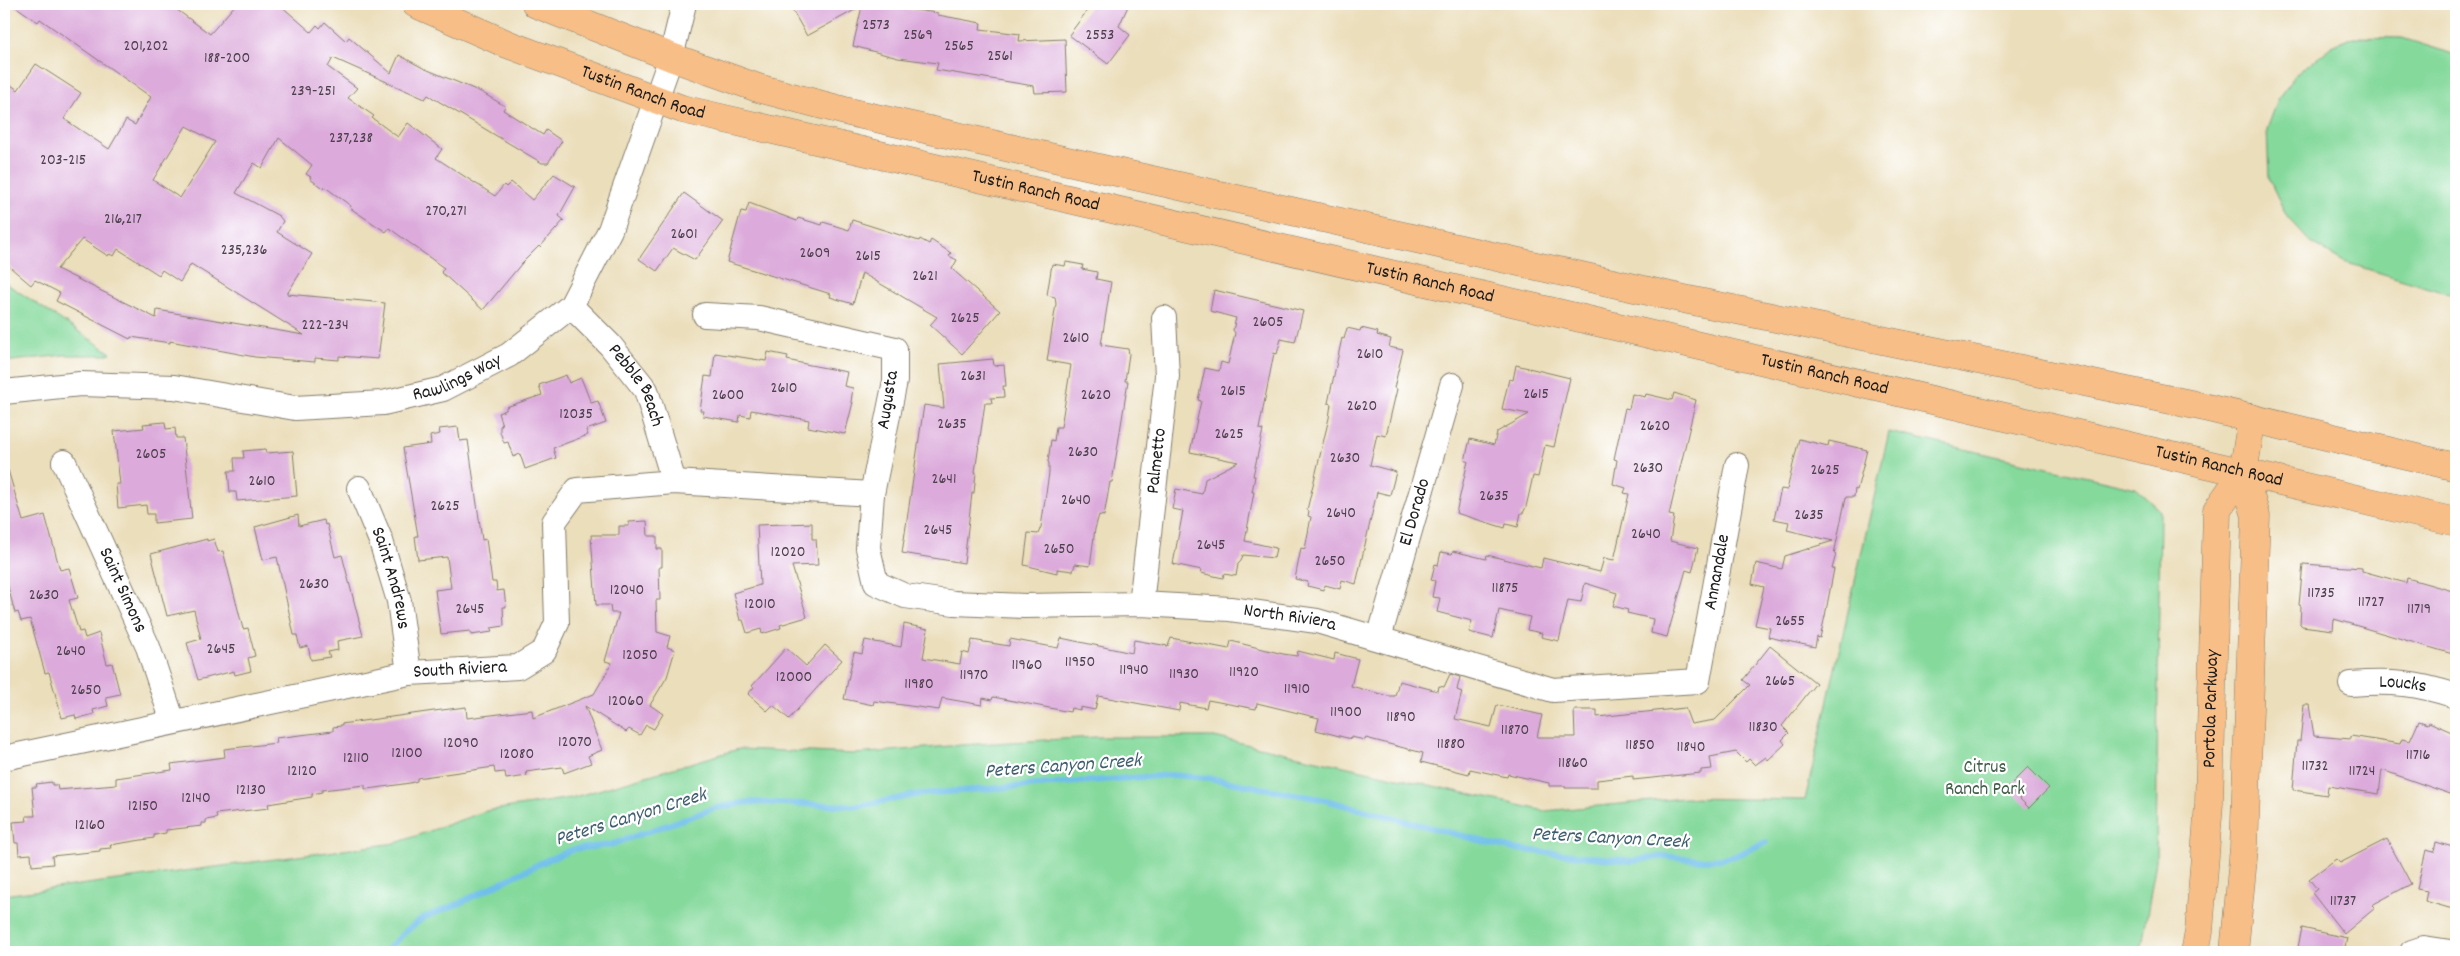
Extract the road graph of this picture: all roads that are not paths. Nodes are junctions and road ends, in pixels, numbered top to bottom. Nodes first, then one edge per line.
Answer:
1 (416, 4) edge
2 (536, 4) edge
3 (684, 4) edge
4 (670, 57) junction
5 (656, 100) junction
6 (571, 306) junction
7 (704, 315) dead end
8 (1164, 318) dead end
9 (1452, 385) dead end
10 (4, 392) edge
11 (2252, 418) junction
12 (64, 462) dead end
13 (1737, 465) dead end
14 (2456, 467) edge
15 (2243, 473) junction
16 (674, 482) junction
17 (359, 488) dead end
18 (872, 494) junction
19 (2456, 522) edge
20 (876, 583) joint
21 (1141, 604) junction
22 (1379, 638) junction
23 (409, 673) junction
24 (1698, 681) joint
25 (2351, 684) dead end
26 (2456, 696) edge
27 (173, 722) junction
28 (4, 758) edge
29 (2195, 952) edge
30 (2234, 952) edge
31 (2412, 952) edge
32 (2450, 952) edge

1 - 5 main road, Tustin Ranch Road
2 - 4 main road, Tustin Ranch Road
3 - 4 street, Rawlings Way
4 - 5 street, Rawlings Way
4 - 11 main road, Tustin Ranch Road
5 - 6 street, Rawlings Way
5 - 15 main road, Tustin Ranch Road
6 - 10 street, Rawlings Way
6 - 16 street, Pebble Beach
7 - 18 street, Augusta
8 - 21 street, Palmetto
9 - 22 street, El Dorado
11 - 14 main road, Tustin Ranch Road
11 - 15 main road, Portola Parkway
12 - 27 street, Saint Simons
13 - 24 street, Annandale
15 - 19 main road, Tustin Ranch Road
15 - 29 main road, Portola Parkway
15 - 30 main road, Portola Parkway
16 - 18 street, South Riviera
16 - 23 street, South Riviera
17 - 23 street, Saint Andrews
18 - 20 street, Augusta
20 - 21 street, North Riviera
21 - 22 street, North Riviera
22 - 24 street, North Riviera
23 - 27 street, South Riviera
25 - 26 street, Loucks
27 - 28 street, South Riviera
31 - 32 street

